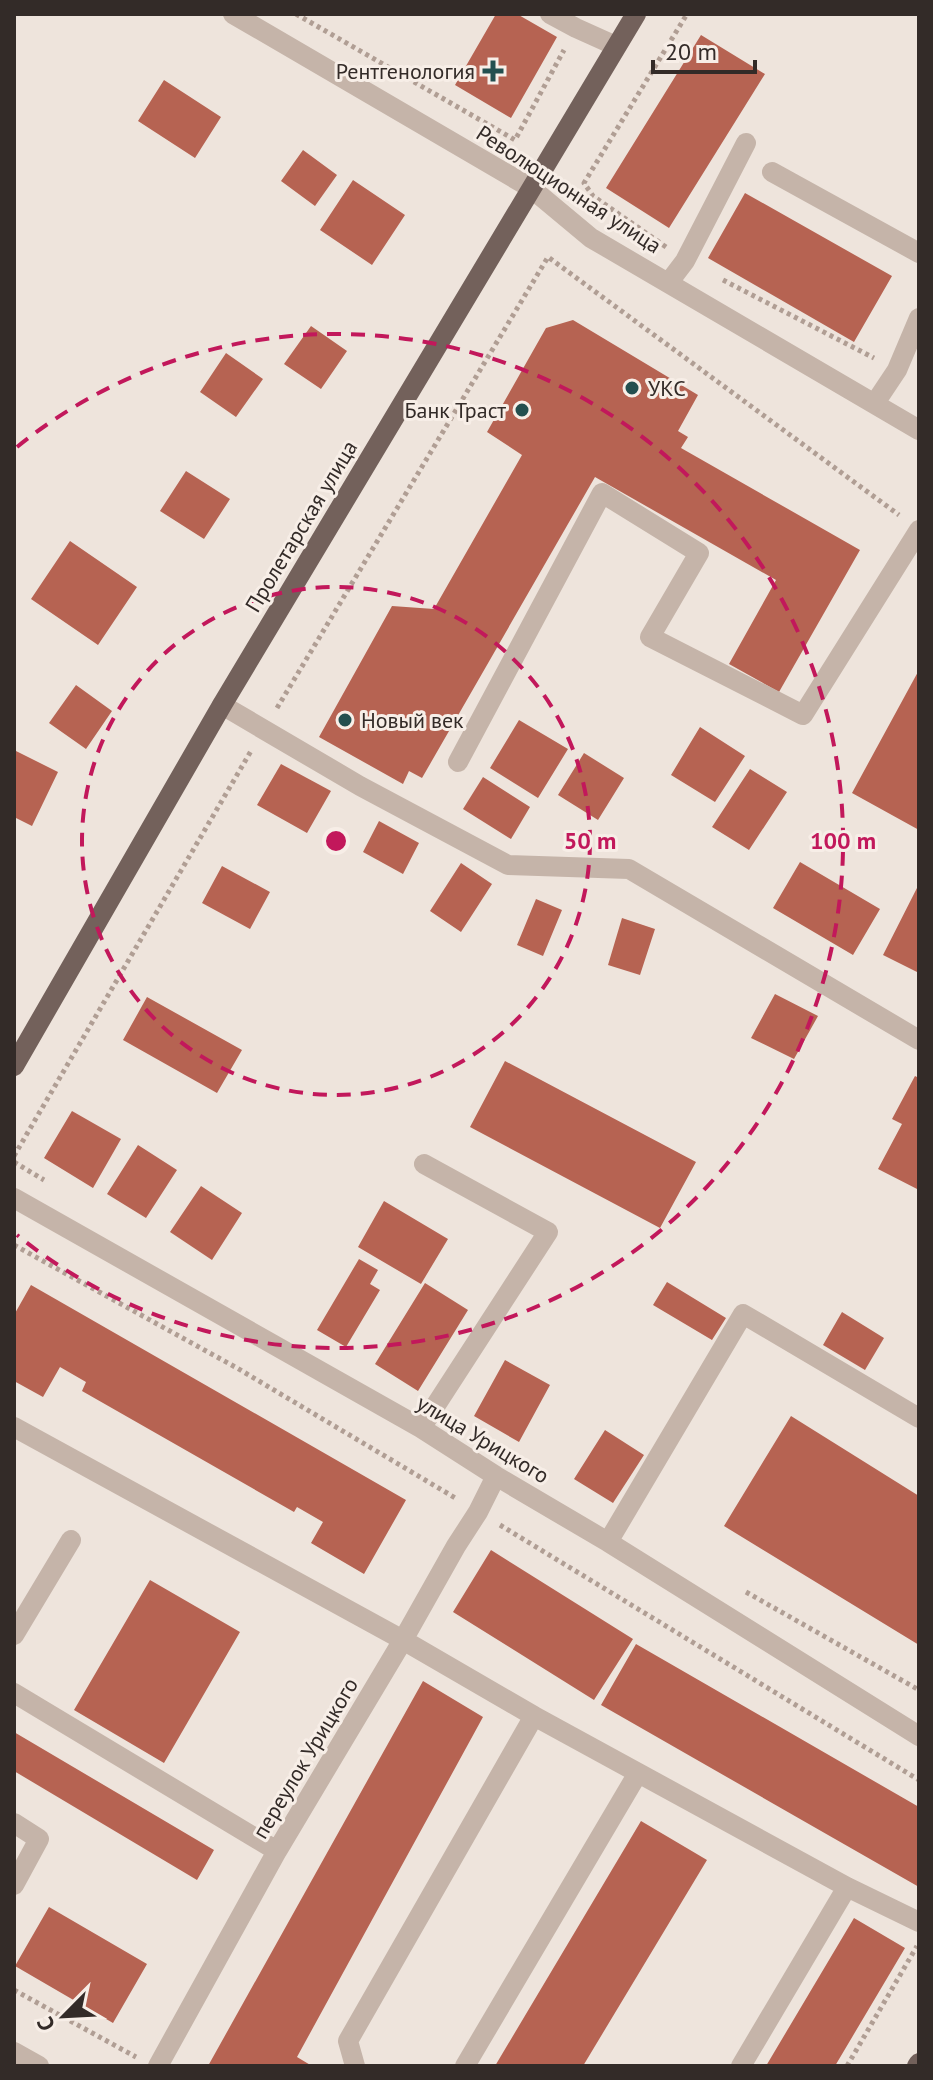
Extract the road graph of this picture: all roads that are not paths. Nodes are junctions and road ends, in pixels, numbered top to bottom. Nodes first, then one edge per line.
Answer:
1 (233, 14) edge
2 (550, 14) edge
3 (636, 14) edge
4 (616, 46) junction
5 (746, 143) dead end
6 (772, 172) dead end
7 (531, 188) junction
8 (919, 253) edge
9 (669, 282) junction
10 (919, 318) edge
11 (875, 403) junction
12 (919, 430) edge
13 (919, 530) edge
14 (222, 705) junction
15 (458, 762) dead end
16 (919, 1040) edge
17 (14, 1066) edge
18 (424, 1164) dead end
19 (17, 1208) edge
20 (919, 1418) edge
21 (14, 1427) edge
22 (421, 1428) junction
23 (496, 1476) junction
24 (71, 1540) dead end
25 (608, 1542) junction
26 (14, 1635) edge
27 (403, 1640) junction
28 (14, 1693) edge
29 (534, 1716) junction
30 (919, 1736) edge
31 (638, 1773) junction
32 (14, 1823) edge
33 (277, 1851) junction
34 (14, 1885) edge
35 (847, 1887) junction
36 (919, 1922) edge
37 (14, 2052) edge
38 (149, 2062) edge
39 (39, 2066) edge
40 (355, 2066) edge
41 (465, 2066) edge
42 (741, 2066) edge

1 - 7 street, Революционная улица
2 - 4 street
3 - 4 main road, Пролетарская улица
4 - 7 main road, Пролетарская улица
5 - 9 street
6 - 8 street
7 - 9 street, Революционная улица
7 - 14 main road, Пролетарская улица
9 - 11 street, Революционная улица
10 - 11 street
11 - 12 street, Революционная улица
13 - 15 street
14 - 16 street
14 - 17 main road, Пролетарская улица
18 - 22 street
19 - 22 street, улица Урицкого
20 - 25 street
21 - 27 street
22 - 23 street, улица Урицкого
23 - 25 street, улица Урицкого
23 - 27 street, переулок Урицкого
24 - 26 street
25 - 30 street, улица Урицкого
27 - 29 street
27 - 33 street, переулок Урицкого
28 - 33 street
29 - 31 street
29 - 40 street
31 - 35 street
31 - 41 street
32 - 34 street
33 - 38 street, переулок Урицкого
35 - 36 street
35 - 42 street
37 - 39 street

